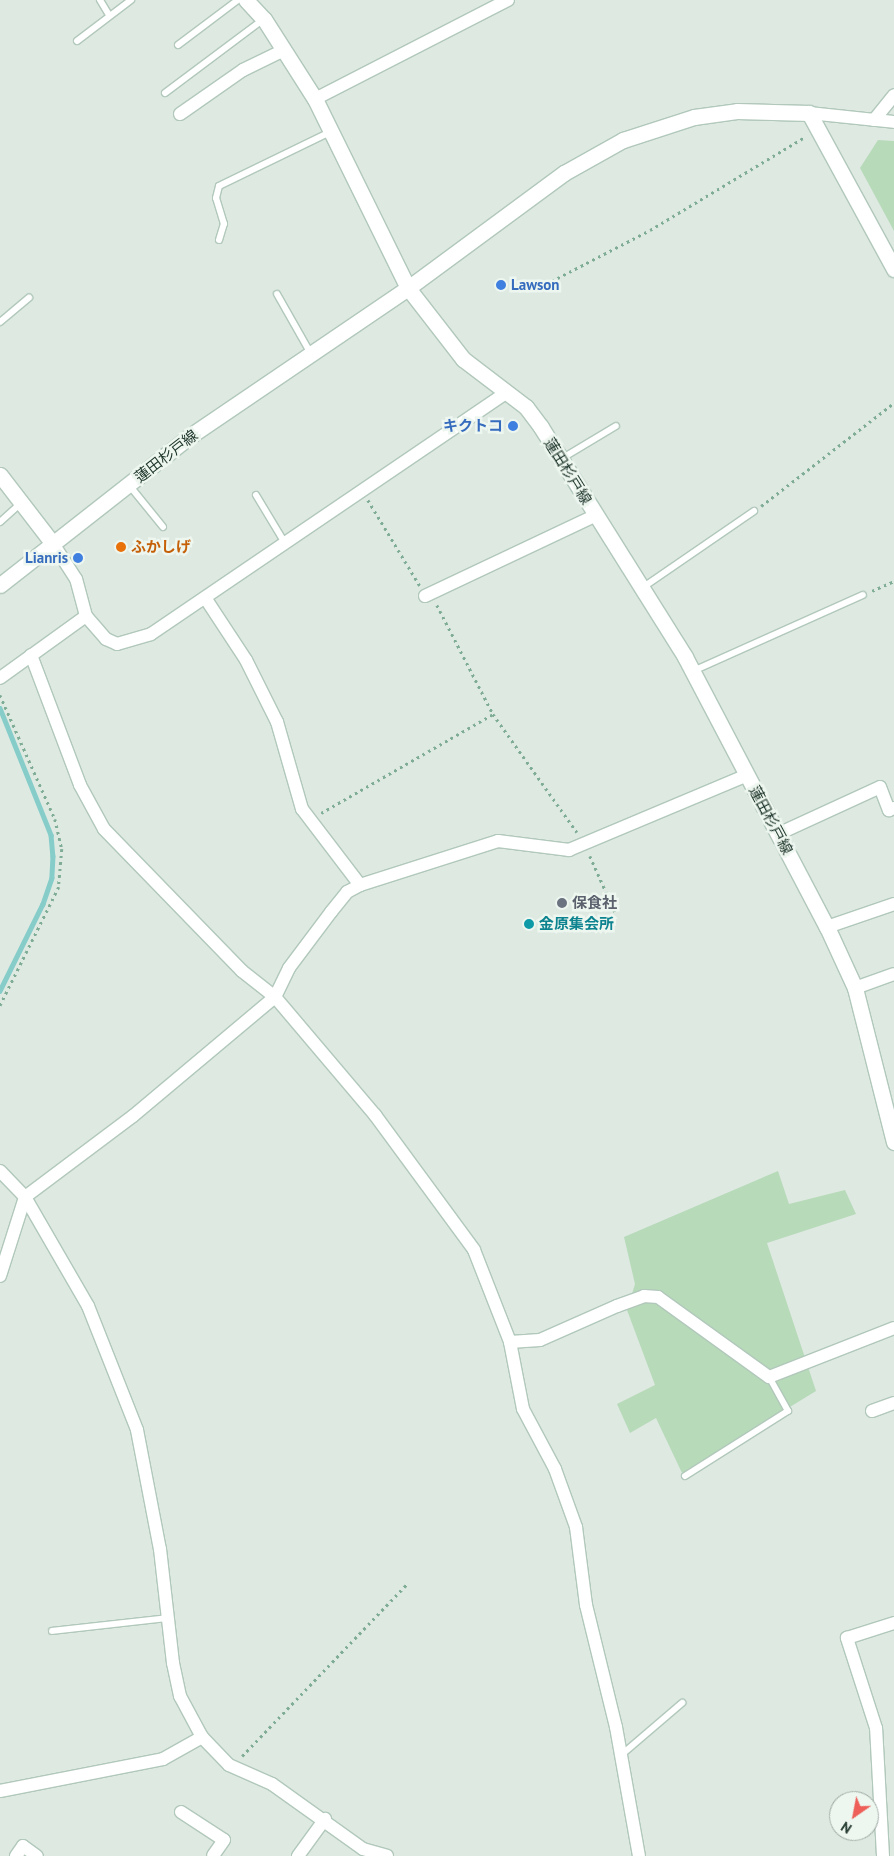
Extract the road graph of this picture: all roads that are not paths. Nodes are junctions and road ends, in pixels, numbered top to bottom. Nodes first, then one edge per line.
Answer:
1 (100, 0) edge
2 (131, 0) edge
3 (238, 0) edge
4 (246, 0) edge
5 (508, 0) edge
6 (110, 15) junction
7 (264, 19) junction
8 (77, 41) dead end
9 (178, 45) dead end
10 (284, 50) junction
11 (165, 93) dead end
12 (894, 96) edge
13 (315, 99) junction
14 (810, 113) junction
15 (180, 114) dead end
16 (874, 120) junction
17 (894, 122) edge
18 (330, 132) junction
19 (219, 240) dead end
20 (894, 269) edge
21 (408, 288) junction
22 (277, 294) dead end
23 (29, 298) dead end
24 (0, 322) edge
25 (310, 352) junction
26 (507, 392) junction
27 (616, 426) dead end
28 (561, 459) junction
29 (0, 475) edge
30 (129, 485) junction
31 (256, 495) dead end
32 (21, 503) junction
33 (754, 511) road end
34 (596, 515) junction
35 (0, 522) edge
36 (163, 527) dead end
37 (285, 542) junction
38 (54, 545) junction
39 (0, 585) edge
40 (642, 588) junction
41 (428, 594) road end
42 (863, 595) road end
43 (206, 599) junction
44 (86, 616) junction
45 (31, 655) junction
46 (693, 671) junction
47 (0, 678) edge
48 (747, 775) junction
49 (894, 808) edge
50 (778, 834) junction
51 (360, 885) junction
52 (894, 904) edge
53 (828, 927) junction
54 (894, 974) edge
55 (855, 988) junction
56 (276, 997) junction
57 (892, 1122) edge
58 (894, 1142) edge
59 (0, 1171) edge
60 (25, 1197) junction
61 (0, 1276) edge
62 (894, 1328) edge
63 (510, 1342) junction
64 (769, 1377) junction
65 (894, 1403) edge
66 (872, 1411) dead end
67 (684, 1476) dead end
68 (168, 1618) junction
69 (894, 1623) edge
70 (52, 1631) dead end
71 (682, 1703) dead end
72 (202, 1737) junction
73 (619, 1756) junction
74 (0, 1791) edge
75 (181, 1812) dead end
76 (325, 1819) junction
77 (382, 1855) edge
78 (16, 1856) edge
79 (36, 1856) edge
80 (213, 1856) edge
81 (298, 1856) edge
82 (639, 1856) edge
83 (883, 1856) edge

1 - 6 lane
2 - 6 lane
3 - 9 lane
4 - 7 main road
5 - 13 street
6 - 8 lane
7 - 10 main road
7 - 11 lane
10 - 13 main road
10 - 15 street
12 - 16 street
13 - 18 main road
14 - 16 street
14 - 20 main road
14 - 21 main road
16 - 17 street
18 - 19 lane
18 - 21 main road
21 - 25 main road, 蓮田杉戸線
21 - 26 main road, 蓮田杉戸線
22 - 25 lane
23 - 24 lane
25 - 30 main road, 蓮田杉戸線
26 - 28 main road, 蓮田杉戸線
26 - 37 street
27 - 28 lane
28 - 34 main road, 蓮田杉戸線
29 - 32 main road
30 - 36 lane
30 - 38 main road, 蓮田杉戸線
31 - 37 lane
32 - 35 lane
32 - 38 main road
33 - 40 lane
34 - 40 main road, 蓮田杉戸線
34 - 41 street
37 - 43 street
38 - 39 main road, 蓮田杉戸線
38 - 44 street
40 - 46 main road, 蓮田杉戸線
42 - 46 lane
43 - 44 street
43 - 51 street
44 - 45 street
45 - 47 street
45 - 56 street
46 - 48 main road, 蓮田杉戸線
48 - 50 main road, 蓮田杉戸線
48 - 51 street
49 - 50 street
50 - 53 main road, 蓮田杉戸線
51 - 56 street
52 - 53 street
53 - 55 main road, 蓮田杉戸線
54 - 55 street
55 - 57 main road, 蓮田杉戸線
56 - 60 street
56 - 63 street
57 - 58 main road, 蓮田杉戸線
59 - 60 street
60 - 61 street
60 - 68 street
62 - 64 street
63 - 64 street
63 - 73 street
64 - 67 lane
65 - 66 street
68 - 70 lane
68 - 72 street
69 - 83 street
71 - 73 lane
72 - 74 street
72 - 76 street
73 - 82 street
75 - 80 street
76 - 77 street
76 - 81 street
78 - 79 street

